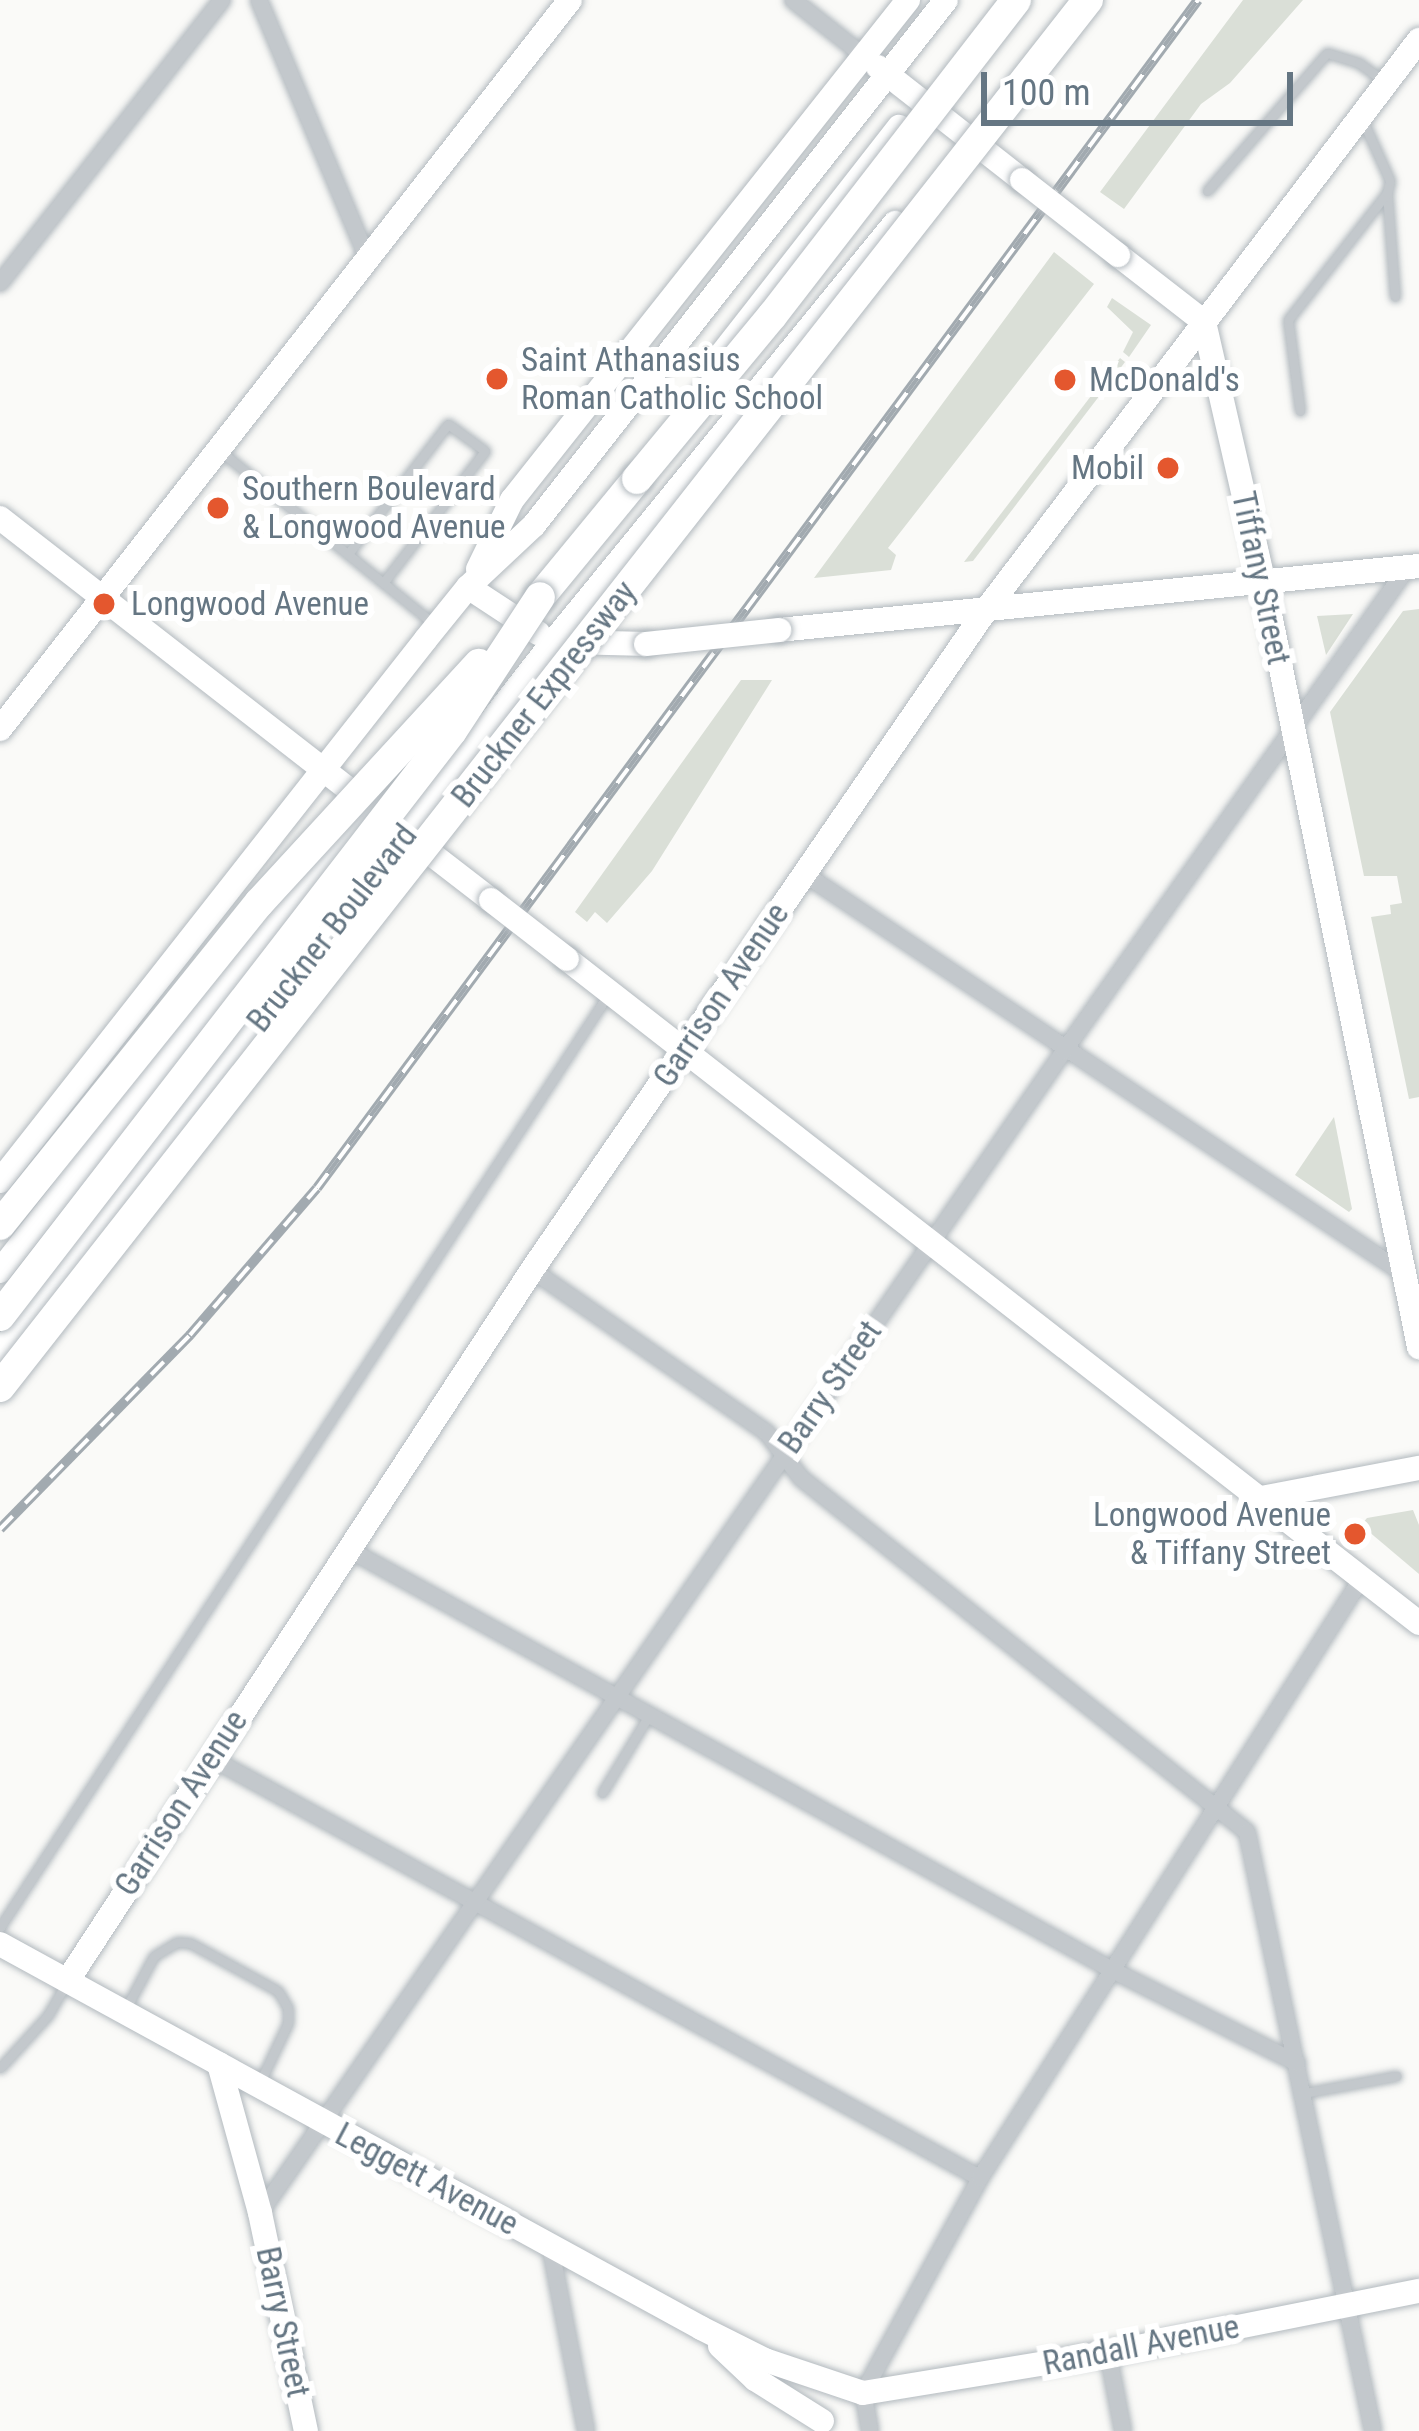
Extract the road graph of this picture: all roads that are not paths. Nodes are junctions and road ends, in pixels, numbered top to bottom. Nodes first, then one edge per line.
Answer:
1 (222, 0) edge
2 (259, 0) edge
3 (570, 0) edge
4 (793, 0) edge
5 (908, 0) edge
6 (946, 0) edge
7 (1005, 0) edge
8 (1016, 0) edge
9 (1072, 0) edge
10 (1088, 0) edge
11 (1419, 40) edge
12 (864, 56) junction
13 (887, 74) junction
14 (1386, 84) junction
15 (920, 100) junction
16 (1360, 117) junction
17 (966, 136) junction
18 (1208, 191) dead end
19 (1387, 194) junction
20 (368, 259) junction
21 (0, 283) edge
22 (1395, 297) dead end
23 (1204, 322) junction
24 (1300, 412) dead end
25 (219, 450) junction
26 (0, 518) edge
27 (348, 554) junction
28 (1414, 566) edge
29 (1263, 580) junction
30 (383, 583) junction
31 (469, 587) junction
32 (540, 597) junction
33 (103, 598) junction
34 (986, 610) junction
35 (514, 620) junction
36 (437, 626) junction
37 (553, 642) junction
38 (0, 729) edge
39 (1293, 729) junction
40 (322, 769) junction
41 (372, 808) junction
42 (406, 835) junction
43 (803, 873) junction
44 (609, 993) junction
45 (683, 1051) junction
46 (1064, 1051) junction
47 (0, 1180) edge
48 (0, 1225) edge
49 (931, 1245) junction
50 (532, 1270) junction
51 (1403, 1273) junction
52 (0, 1276) edge
53 (37, 1309) junction
54 (0, 1316) edge
55 (1419, 1347) edge
56 (0, 1352) edge
57 (0, 1388) edge
58 (783, 1454) junction
59 (1419, 1468) edge
60 (1256, 1499) junction
61 (348, 1549) junction
62 (1360, 1580) junction
63 (1419, 1623) edge
64 (616, 1697) junction
65 (649, 1715) junction
66 (209, 1757) junction
67 (602, 1793) dead end
68 (1218, 1804) junction
69 (476, 1903) junction
70 (0, 1927) edge
71 (0, 1944) edge
72 (1114, 1971) junction
73 (68, 1980) junction
74 (124, 2011) junction
75 (1297, 2062) junction
76 (219, 2064) junction
77 (0, 2068) edge
78 (1396, 2076) dead end
79 (258, 2086) junction
80 (1304, 2093) junction
81 (320, 2122) junction
82 (980, 2178) junction
83 (260, 2213) junction
84 (550, 2245) junction
85 (1419, 2291) edge
86 (1348, 2305) junction
87 (701, 2328) junction
88 (1108, 2353) junction
89 (863, 2393) junction
90 (824, 2426) edge
91 (306, 2431) edge
92 (586, 2431) edge
93 (870, 2431) edge
94 (1123, 2431) edge
95 (1373, 2431) edge

1 - 21 street
2 - 20 street
3 - 20 main road
4 - 12 street
5 - 12 main road
6 - 13 main road
7 - 15 main road, Bruckner Boulevard
8 - 32 highway, Bruckner Expressway, bridge
9 - 17 main road, Bruckner Boulevard
10 - 57 highway, Bruckner Expressway, bridge
11 - 14 main road, Garrison Avenue
12 - 13 main road
12 - 31 main road
13 - 15 main road
13 - 31 main road
14 - 16 main road, Garrison Avenue
14 - 18 lane
15 - 17 main road
15 - 35 main road, Bruckner Boulevard
16 - 19 lane
16 - 23 main road, Garrison Avenue
17 - 23 main road, bridge
17 - 37 main road, Bruckner Boulevard
19 - 22 lane
19 - 24 lane
20 - 25 main road
23 - 29 main road, Tiffany Street
23 - 34 main road, Garrison Avenue
25 - 27 lane
25 - 33 main road
26 - 33 main road
27 - 30 lane
27 - 30 lane
28 - 29 main road
28 - 39 street, Barry Street
29 - 34 main road
29 - 39 main road, Tiffany Street
30 - 36 lane
31 - 35 main road
31 - 36 main road
32 - 48 highway, bridge
32 - 54 highway, Bruckner Expressway, bridge
33 - 38 main road
33 - 40 main road
34 - 37 main road, bridge
34 - 43 main road, Garrison Avenue
35 - 37 main road
35 - 41 main road, Bruckner Boulevard
36 - 40 main road
37 - 42 main road, Bruckner Boulevard
39 - 46 street, Barry Street
39 - 51 main road, Tiffany Street
40 - 41 main road
40 - 47 main road
41 - 42 main road
41 - 52 main road, Bruckner Boulevard
42 - 44 main road, bridge
42 - 53 main road, Bruckner Boulevard
43 - 45 main road, Garrison Avenue
43 - 46 street
44 - 45 main road
44 - 70 lane
45 - 49 main road
45 - 50 main road, Garrison Avenue
46 - 49 street, Barry Street
46 - 51 street
49 - 58 street, Barry Street
49 - 60 main road
50 - 58 street
50 - 61 main road, Garrison Avenue
51 - 55 main road, Tiffany Street
52 - 53 street
53 - 56 main road, Bruckner Boulevard
58 - 64 street, Barry Street
58 - 68 street
59 - 60 main road
60 - 62 main road
61 - 64 street
61 - 66 main road, Garrison Avenue
62 - 63 main road
62 - 68 street
64 - 65 street
64 - 69 street, Barry Street
65 - 67 lane
65 - 72 street
66 - 69 street
66 - 73 main road, Garrison Avenue
68 - 72 street
68 - 75 street
69 - 81 street, Barry Street
69 - 82 street
71 - 73 main road, Leggett Avenue
72 - 75 street
72 - 82 street
73 - 74 main road, Leggett Avenue
73 - 77 lane
74 - 76 main road, Leggett Avenue
74 - 79 lane
75 - 80 street
76 - 79 main road, Leggett Avenue
76 - 83 main road, Barry Street
78 - 80 lane
79 - 81 main road, Leggett Avenue
80 - 86 street
81 - 83 street, Barry Street
81 - 84 main road, Leggett Avenue
82 - 89 street
83 - 91 main road, Barry Street
84 - 87 main road, Leggett Avenue
84 - 92 street
85 - 86 main road, Randall Avenue
86 - 88 main road, Randall Avenue
86 - 95 street
87 - 89 main road, Leggett Avenue
87 - 90 main road
88 - 89 main road, Randall Avenue
88 - 94 street
89 - 93 street

